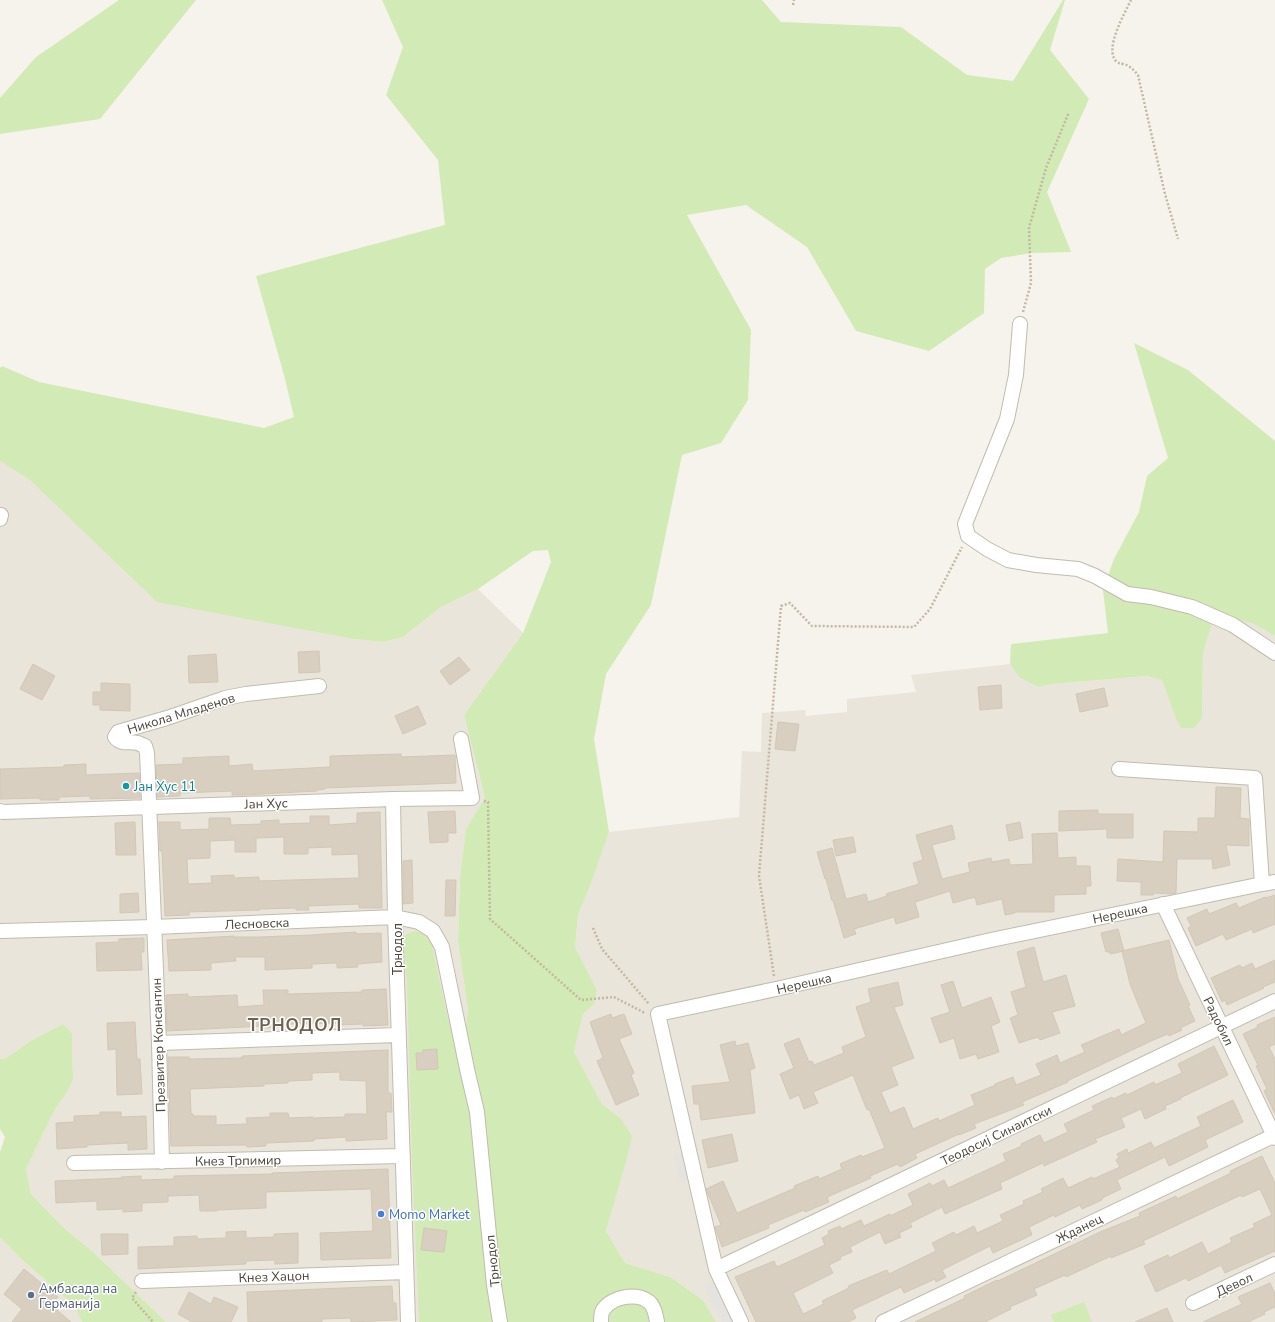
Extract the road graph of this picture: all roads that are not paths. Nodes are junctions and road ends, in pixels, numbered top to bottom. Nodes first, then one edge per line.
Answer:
1 (1020, 324) road end
2 (1275, 653) edge
3 (319, 686) dead end
4 (461, 739) dead end
5 (1120, 769) dead end
6 (393, 799) junction
7 (150, 807) junction
8 (0, 811) edge
9 (1268, 883) edge
10 (1162, 904) junction
11 (395, 917) junction
12 (154, 927) junction
13 (0, 931) edge
14 (1275, 1001) edge
15 (1221, 1026) junction
16 (399, 1035) junction
17 (159, 1043) junction
18 (1275, 1136) edge
19 (403, 1156) junction
20 (162, 1162) junction
21 (74, 1163) dead end
22 (1275, 1264) edge
23 (716, 1269) junction
24 (406, 1272) junction
25 (142, 1281) road end
26 (1193, 1303) dead end
27 (408, 1322) edge
28 (500, 1322) edge
29 (601, 1322) edge
30 (657, 1322) edge
31 (741, 1322) edge
32 (883, 1322) edge

1 - 2 street
3 - 7 street, Никола Младенов
4 - 6 street, Јан Хус
5 - 9 street, Нерешка
6 - 7 street, Јан Хус
6 - 11 street
7 - 8 street, Јан Хус
7 - 12 street, Презвитер Консантин
9 - 10 street, Нерешка
10 - 15 street, Радобил
10 - 23 street, Нерешка
11 - 12 street, Лесновска
11 - 16 street, Трнодол
11 - 28 street, Трнодол
12 - 13 street, Лесновска
12 - 17 street, Презвитер Консантин
14 - 15 street, Теодосиј Синаитски
15 - 18 street, Радобил
15 - 23 street, Теодосиј Синаитски
16 - 17 street
16 - 19 street, Трнодол
17 - 20 street, Презвитер Консантин
18 - 32 street, Жданец
19 - 20 street, Кнез Трпимир
19 - 24 street, Трнодол
20 - 21 street, Кнез Трпимир
22 - 26 street, Девол
23 - 31 street
24 - 25 street, Кнез Хацон
24 - 27 street, Трнодол
29 - 30 street

